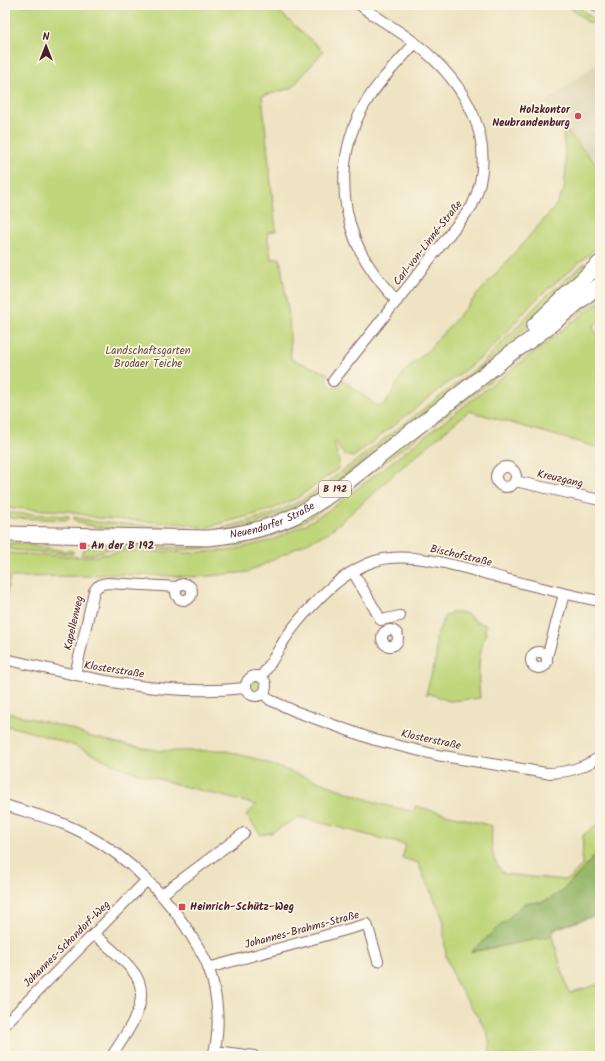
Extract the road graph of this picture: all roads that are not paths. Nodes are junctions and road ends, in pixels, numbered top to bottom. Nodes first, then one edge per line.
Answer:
1 (360, 5) edge
2 (415, 43) junction
3 (600, 263) edge
4 (600, 285) edge
5 (397, 301) junction
6 (511, 353) junction
7 (333, 381) dead end
8 (515, 481) dead end
9 (600, 500) edge
10 (5, 534) edge
11 (353, 572) junction
12 (178, 587) dead end
13 (564, 594) junction
14 (600, 601) edge
15 (400, 616) dead end
16 (381, 620) junction
17 (387, 630) dead end
18 (547, 657) dead end
19 (5, 659) edge
20 (75, 675) junction
21 (261, 677) junction
22 (245, 688) junction
23 (263, 693) junction
24 (600, 757) edge
25 (5, 805) edge
26 (244, 833) dead end
27 (146, 880) junction
28 (161, 895) junction
29 (94, 934) junction
30 (378, 961) dead end
31 (208, 968) junction
32 (5, 1024) edge
33 (214, 1054) edge
34 (112, 1056) edge
35 (254, 1056) edge

1 - 2 street, Carl-von-Linné-Straße
2 - 5 street
2 - 5 street, Carl-von-Linné-Straße
3 - 6 main road, Neuendorfer Straße / B 192
4 - 6 main road, Neuendorfer Straße / B 192
5 - 7 street, Carl-von-Linné-Straße
6 - 10 main road, Neuendorfer Straße / B 192
8 - 9 street, Kreuzgang
11 - 13 street, Bischofstraße
11 - 16 street
11 - 21 street, Bischofstraße
12 - 20 street, Kapellenweg
13 - 14 street, Bischofstraße
13 - 18 street
15 - 16 street
16 - 17 street
19 - 20 street, Klosterstraße
20 - 22 street, Klosterstraße
21 - 22 street
21 - 23 street
22 - 23 street, Klosterstraße
23 - 24 street, Klosterstraße
25 - 27 street
26 - 28 street
27 - 28 street
27 - 29 street, Johannes-Schondorf-Weg
28 - 31 street
29 - 32 street, Johannes-Schondorf-Weg
29 - 34 street
30 - 31 street, Johannes-Brahms-Straße
31 - 33 street
33 - 35 street

